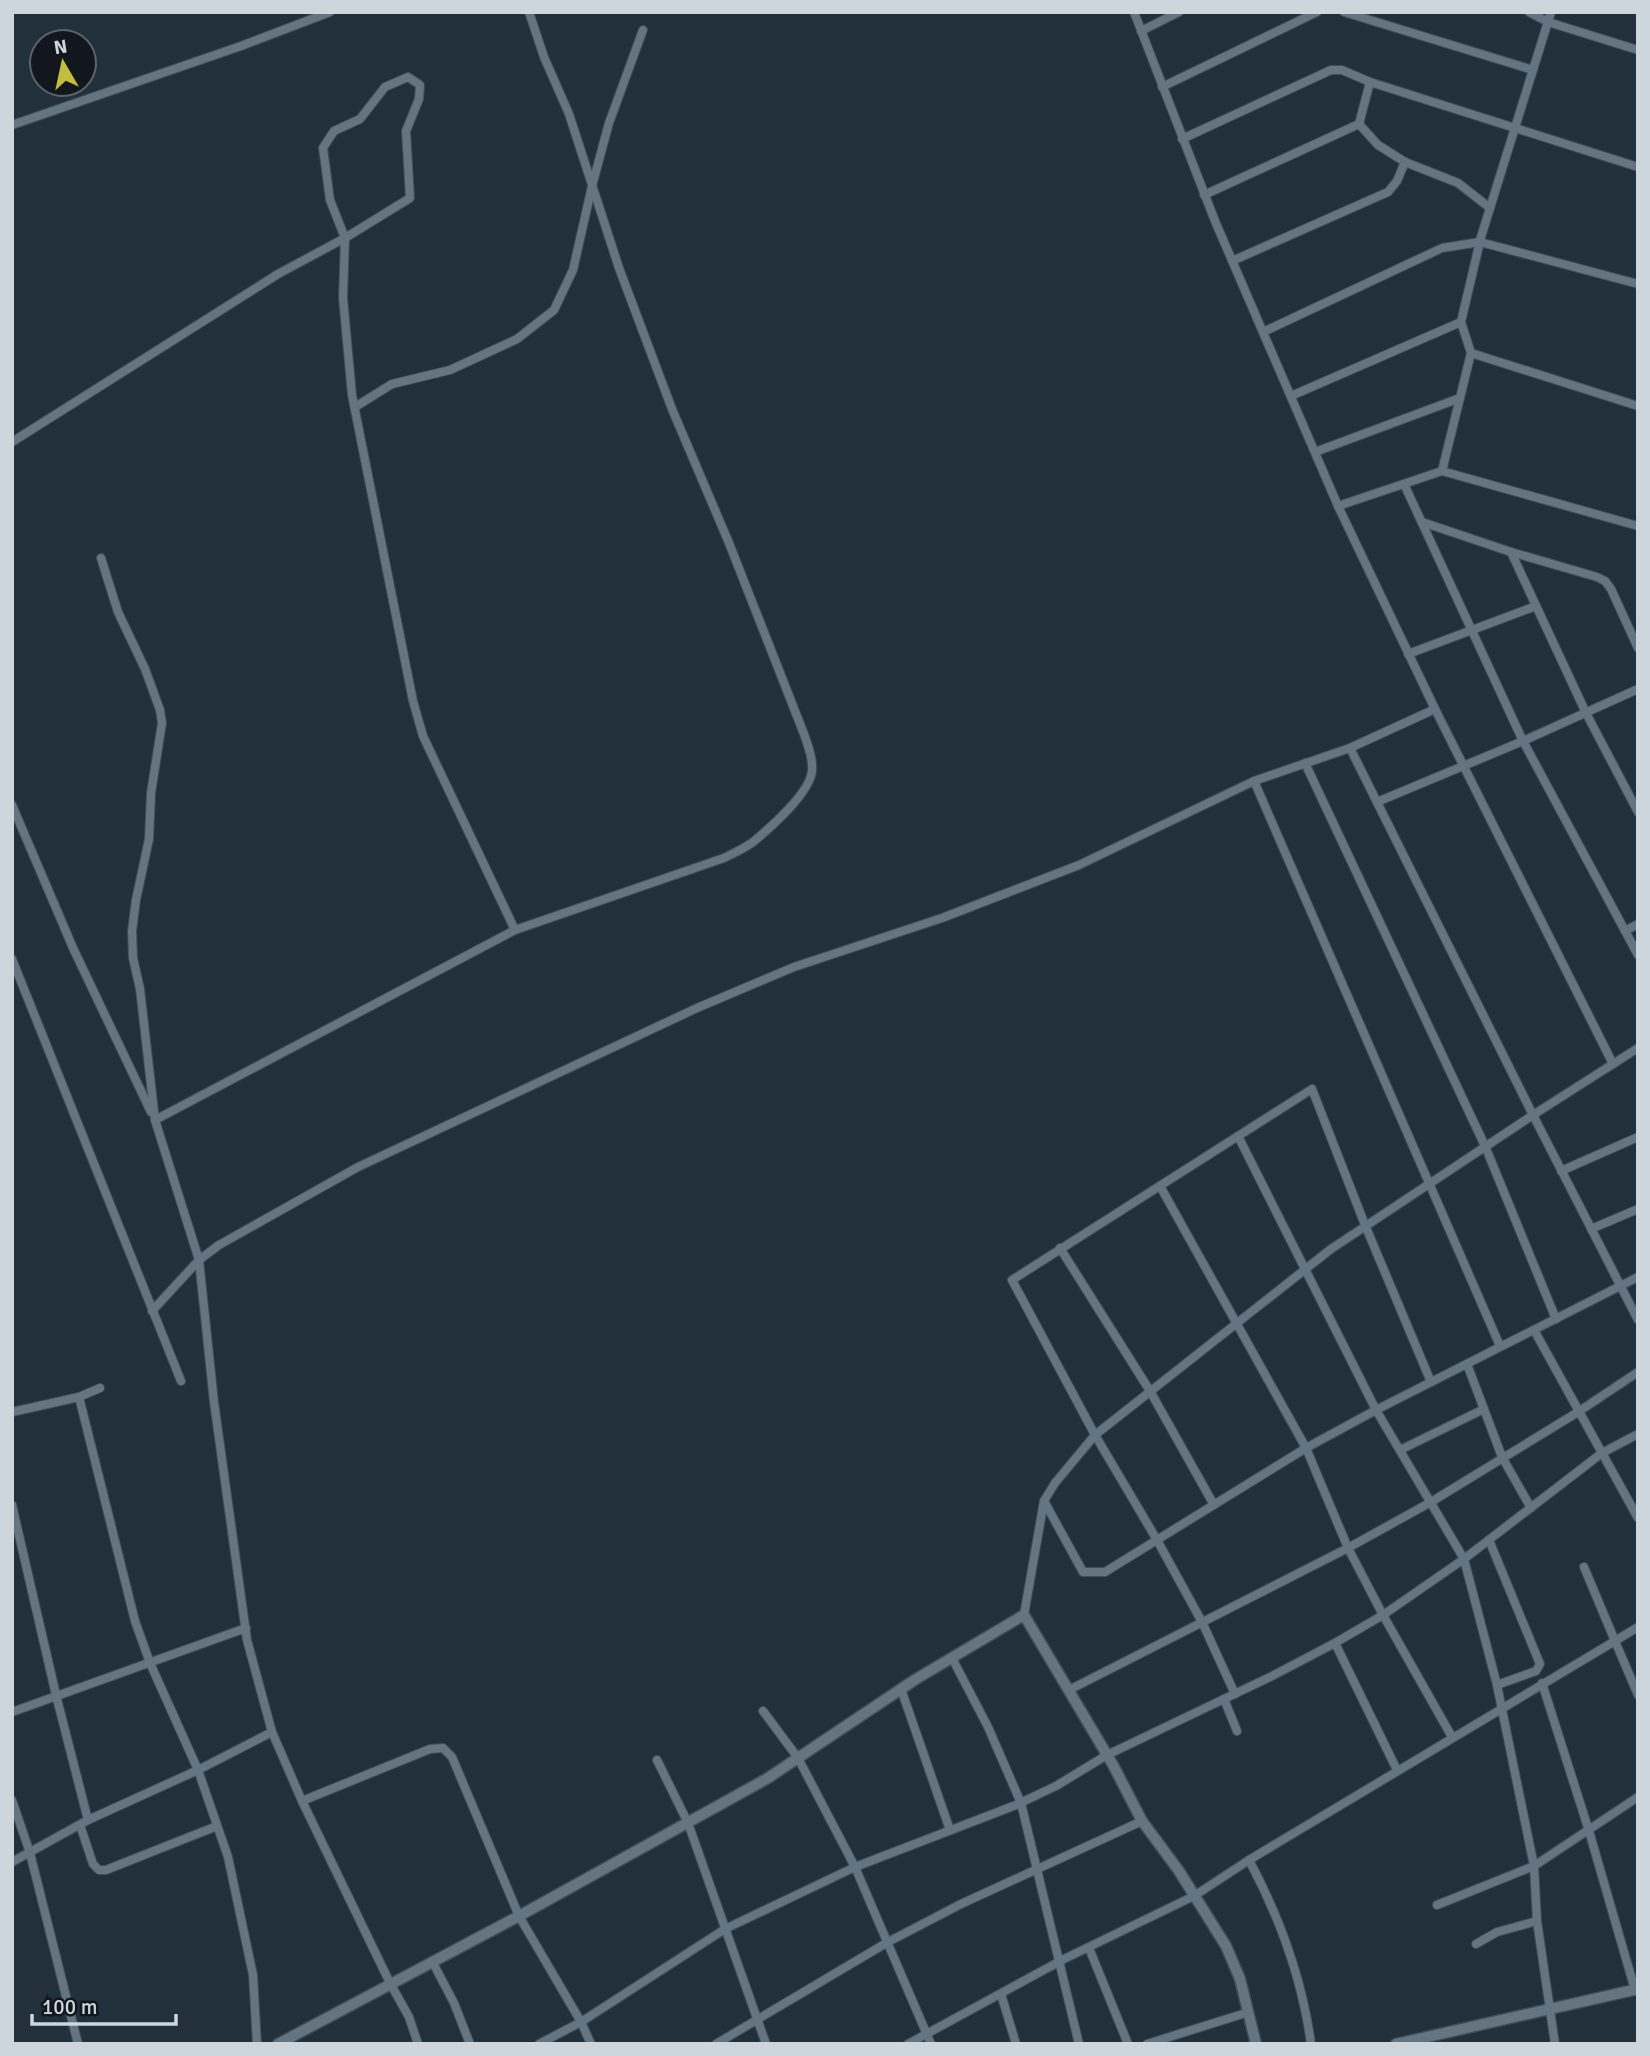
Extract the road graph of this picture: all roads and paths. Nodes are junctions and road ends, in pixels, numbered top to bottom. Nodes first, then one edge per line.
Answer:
1 (330, 12) edge
2 (529, 12) edge
3 (1134, 12) edge
4 (1179, 12) edge
5 (1317, 12) edge
6 (1344, 12) edge
7 (1529, 12) edge
8 (1552, 12) edge
9 (1548, 22) junction
10 (643, 30) dead end
11 (1141, 31) junction
12 (1638, 50) edge
13 (1533, 70) junction
14 (1370, 82) junction
15 (1162, 87) junction
16 (1359, 124) junction
17 (12, 125) edge
18 (1516, 128) junction
19 (1182, 139) junction
20 (1405, 162) junction
21 (1638, 167) edge
22 (592, 186) junction
23 (1204, 195) junction
24 (1490, 208) junction
25 (345, 238) junction
26 (1480, 242) junction
27 (1232, 261) junction
28 (1638, 284) edge
29 (1461, 322) junction
30 (1263, 332) junction
31 (1471, 353) junction
32 (1290, 396) junction
33 (1460, 398) junction
34 (1638, 406) edge
35 (355, 407) junction
36 (12, 442) edge
37 (1315, 452) junction
38 (1443, 471) junction
39 (1404, 484) junction
40 (1338, 506) junction
41 (1422, 522) junction
42 (1638, 526) edge
43 (1511, 552) junction
44 (101, 558) dead end
45 (1535, 606) junction
46 (1472, 630) junction
47 (1638, 648) edge
48 (1408, 654) junction
49 (1638, 689) edge
50 (1435, 709) junction
51 (1586, 713) junction
52 (1523, 741) junction
53 (1350, 748) junction
54 (1305, 763) junction
55 (1464, 766) junction
56 (1254, 781) junction
57 (1377, 802) junction
58 (12, 805) edge
59 (1638, 812) edge
60 (1638, 924) edge
61 (515, 930) junction
62 (1625, 931) junction
63 (1638, 955) edge
64 (12, 959) edge
65 (1637, 1050) edge
66 (1613, 1064) junction
67 (1533, 1115) junction
68 (155, 1120) junction
69 (1238, 1136) junction
70 (1638, 1137) edge
71 (1485, 1146) junction
72 (1561, 1171) junction
73 (1429, 1184) junction
74 (1160, 1186) junction
75 (1638, 1209) edge
76 (1365, 1225) junction
77 (1591, 1229) junction
78 (1060, 1248) junction
79 (199, 1259) junction
80 (1304, 1270) junction
81 (1638, 1278) edge
82 (1621, 1286) junction
83 (152, 1311) junction
84 (1556, 1319) junction
85 (1638, 1320) edge
86 (1236, 1323) junction
87 (1534, 1330) junction
88 (1500, 1346) junction
89 (1467, 1364) junction
90 (1638, 1372) edge
91 (181, 1381) dead end
92 (1432, 1382) junction
93 (100, 1388) dead end
94 (1150, 1391) junction
95 (79, 1396) junction
96 (1484, 1409) junction
97 (1376, 1410) junction
98 (12, 1412) edge
99 (1578, 1412) junction
100 (1638, 1434) edge
101 (1095, 1435) junction
102 (1306, 1448) junction
103 (1400, 1450) junction
104 (1602, 1453) junction
105 (1502, 1457) junction
106 (1044, 1500) junction
107 (1431, 1502) junction
108 (12, 1505) edge
109 (1214, 1505) junction
110 (1531, 1508) junction
111 (1638, 1518) edge
112 (1157, 1540) junction
113 (1489, 1540) junction
114 (1348, 1548) junction
115 (1464, 1559) junction
116 (1584, 1567) dead end
117 (1024, 1615) junction
118 (1383, 1615) junction
119 (1202, 1622) junction
120 (1638, 1627) edge
121 (246, 1628) junction
122 (1615, 1641) junction
123 (1335, 1643) junction
124 (952, 1658) junction
125 (150, 1663) junction
126 (1542, 1683) junction
127 (1497, 1685) junction
128 (901, 1689) junction
129 (1069, 1690) junction
130 (1235, 1694) junction
131 (56, 1695) junction
132 (1638, 1695) edge
133 (1224, 1699) junction
134 (1501, 1707) junction
135 (762, 1711) dead end
136 (12, 1712) edge
137 (1237, 1731) dead end
138 (272, 1732) junction
139 (1452, 1737) junction
140 (1107, 1755) junction
141 (798, 1758) junction
142 (657, 1760) dead end
143 (198, 1770) junction
144 (1397, 1770) junction
145 (1638, 1797) edge
146 (12, 1800) edge
147 (302, 1801) junction
148 (1021, 1803) junction
149 (1142, 1821) junction
150 (84, 1823) junction
151 (688, 1823) junction
152 (217, 1826) junction
153 (950, 1830) junction
154 (1589, 1830) junction
155 (30, 1853) junction
156 (1249, 1860) junction
157 (12, 1862) edge
158 (1534, 1866) junction
159 (855, 1867) junction
160 (1037, 1871) junction
161 (1194, 1896) junction
162 (1437, 1905) dead end
163 (519, 1916) junction
164 (1537, 1921) junction
165 (725, 1929) junction
166 (888, 1942) junction
167 (1476, 1944) dead end
168 (1089, 1948) junction
169 (432, 1961) junction
170 (1060, 1961) junction
171 (390, 1983) junction
172 (1636, 1990) edge
173 (1001, 1994) junction
174 (1550, 2008) junction
175 (1249, 2012) junction
176 (758, 2020) junction
177 (581, 2022) junction
178 (928, 2034) junction
179 (78, 2044) edge
180 (257, 2044) edge
181 (278, 2044) edge
182 (418, 2044) edge
183 (470, 2044) edge
184 (539, 2044) edge
185 (591, 2044) edge
186 (716, 2044) edge
187 (766, 2044) edge
188 (908, 2044) edge
189 (931, 2044) edge
190 (1016, 2044) edge
191 (1079, 2044) edge
192 (1128, 2044) edge
193 (1147, 2044) edge
194 (1256, 2044) edge
195 (1311, 2044) edge
196 (1396, 2044) edge
197 (1555, 2044) edge

1 - 17 street
2 - 22 street
3 - 11 street
4 - 11 street
5 - 15 street
6 - 13 street
7 - 9 street
8 - 9 street
9 - 12 street
9 - 13 street
10 - 22 street
11 - 15 street
13 - 18 street
14 - 16 street
14 - 18 street
14 - 19 street
15 - 19 street
16 - 20 street
16 - 23 street
18 - 21 street
18 - 24 street
19 - 23 street
20 - 24 street
20 - 27 street
22 - 35 street
22 - 61 street
23 - 27 street
24 - 26 street
25 - 25 street
25 - 35 street
25 - 36 street
26 - 28 street
26 - 29 street
26 - 30 street
27 - 30 street
29 - 31 street
29 - 32 street
30 - 32 street
31 - 33 street
31 - 34 street
32 - 37 street
33 - 37 street
33 - 38 street
35 - 61 street
37 - 40 street
38 - 39 street
38 - 42 street
39 - 40 street
39 - 41 street
40 - 48 street
41 - 43 street
41 - 46 street
43 - 45 street
43 - 47 street
44 - 68 street
45 - 46 street
45 - 51 street
46 - 48 street
46 - 52 street
48 - 50 street
49 - 51 street
50 - 53 street
50 - 55 street
51 - 52 street
51 - 59 street
52 - 55 street
52 - 62 street
53 - 54 street
53 - 57 street
54 - 56 street
54 - 71 street
55 - 57 street
55 - 66 street
56 - 73 street
56 - 79 street
57 - 67 street
58 - 68 street
60 - 62 street
61 - 68 street
62 - 63 street
64 - 83 street
65 - 66 street
66 - 67 street
67 - 71 street
67 - 72 street
68 - 79 street
69 - 74 street
69 - 76 street
69 - 80 street
70 - 72 street
71 - 73 street
71 - 84 street
72 - 77 street
73 - 76 street
73 - 88 street
74 - 78 street
74 - 86 street
75 - 77 street
76 - 80 street
76 - 92 street
77 - 82 street
78 - 94 street
78 - 101 street
79 - 83 street
79 - 121 street
80 - 86 street
80 - 97 street
81 - 82 street
82 - 84 street
82 - 85 street
83 - 91 street
84 - 87 street
86 - 94 street
86 - 102 street
87 - 88 street
87 - 99 street
88 - 89 street
89 - 92 street
89 - 96 street
90 - 99 street
92 - 97 street
93 - 95 street
94 - 101 street
94 - 109 street
95 - 98 street
95 - 125 street
96 - 103 street
96 - 105 street
97 - 102 street
97 - 103 street
99 - 104 street
99 - 105 street
100 - 104 street
101 - 106 street
101 - 112 street
102 - 109 street
102 - 114 street
103 - 107 street
104 - 110 street
104 - 111 street
105 - 107 street
105 - 110 street
106 - 112 street
106 - 117 street
107 - 114 street
107 - 115 street
108 - 131 street
109 - 112 street
110 - 113 street
112 - 119 street
113 - 115 street
113 - 127 street
114 - 118 street
114 - 119 street
115 - 118 street
115 - 127 street
116 - 122 street
117 - 124 street
117 - 129 street
118 - 123 street
118 - 139 street
119 - 129 street
119 - 130 street
120 - 122 street
121 - 125 street
121 - 138 street
122 - 126 street
122 - 132 street
123 - 130 street
123 - 144 street
124 - 128 street
124 - 148 street
125 - 131 street
125 - 143 street
126 - 134 street
126 - 154 street
127 - 134 street
128 - 141 street
128 - 153 street
129 - 140 street
130 - 133 street
131 - 136 street
131 - 150 street
133 - 137 street
133 - 140 street
134 - 139 street
134 - 158 street
135 - 141 street
138 - 143 street
138 - 147 street
139 - 144 street
140 - 148 street
140 - 149 street
141 - 151 street
141 - 159 street
142 - 151 street
143 - 150 street
143 - 152 street
144 - 156 street
145 - 154 street
146 - 155 street
147 - 163 street
147 - 171 street
148 - 153 street
148 - 160 street
149 - 160 street
149 - 161 street
150 - 152 street
150 - 155 street
151 - 163 street
151 - 165 street
152 - 180 street
153 - 159 street
154 - 158 street
154 - 172 street
155 - 157 street
155 - 179 street
156 - 161 street
156 - 195 street
158 - 162 street
158 - 164 street
159 - 165 street
159 - 166 street
160 - 166 street
160 - 170 street
161 - 168 street
161 - 175 street
163 - 169 street
163 - 177 street
164 - 167 street
164 - 174 street
165 - 176 street
165 - 177 street
166 - 176 street
166 - 178 street
168 - 170 street
168 - 192 street
169 - 171 street
169 - 183 street
170 - 173 street
170 - 191 street
171 - 181 street
171 - 182 street
172 - 174 street
173 - 178 street
173 - 190 street
174 - 196 street
174 - 197 street
175 - 193 street
175 - 194 street
176 - 186 street
176 - 187 street
177 - 184 street
177 - 185 street
178 - 188 street
178 - 189 street

